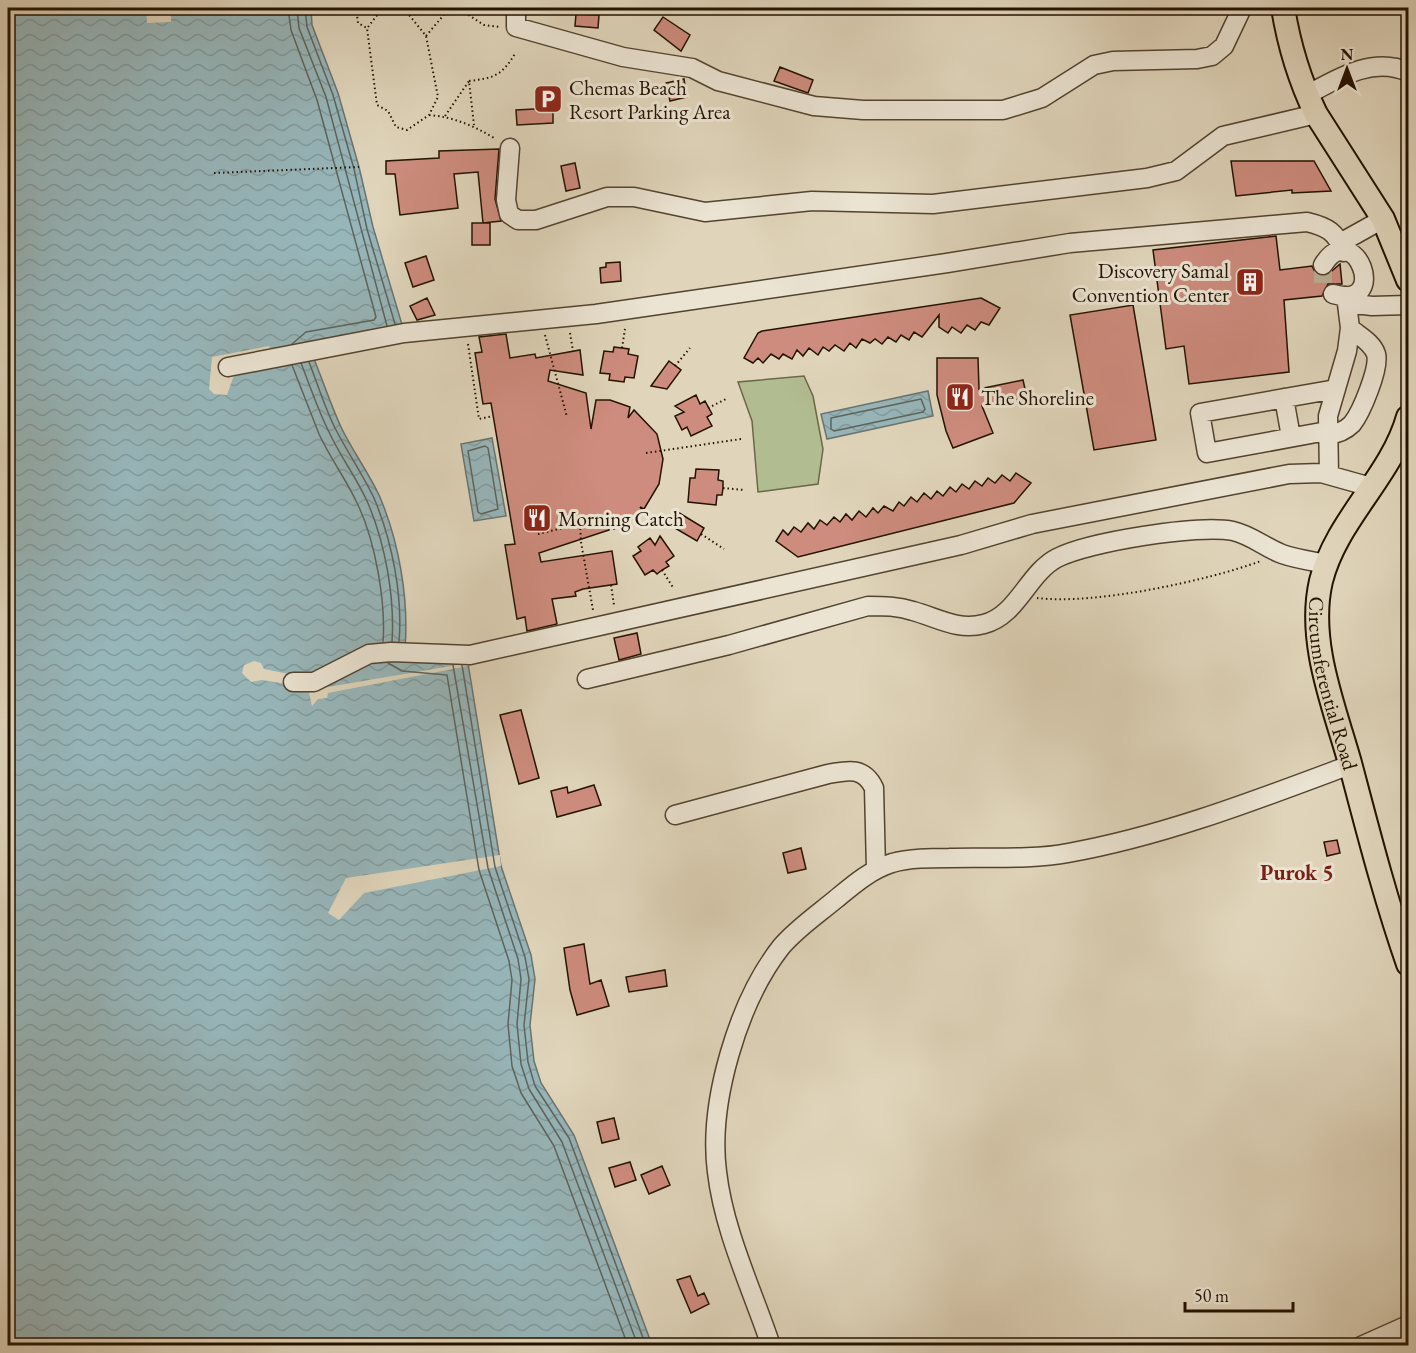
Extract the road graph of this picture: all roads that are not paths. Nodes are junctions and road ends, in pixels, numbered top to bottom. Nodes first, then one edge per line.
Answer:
1 (516, 8) edge
2 (1242, 8) edge
3 (1283, 8) edge
4 (1408, 72) edge
5 (1311, 104) junction
6 (510, 148) road end
7 (1383, 219) junction
8 (1342, 247) junction
9 (1323, 265) dead end
10 (1408, 280) edge
11 (1342, 298) junction
12 (1408, 305) edge
13 (1350, 328) junction
14 (228, 367) dead end
15 (1336, 389) junction
16 (1284, 398) junction
17 (1408, 417) edge
18 (1327, 433) junction
19 (1291, 437) junction
20 (1329, 475) junction
21 (1371, 488) junction
22 (1327, 564) junction
23 (587, 679) dead end
24 (293, 682) dead end
25 (1350, 765) junction
26 (675, 815) dead end
27 (876, 868) junction
28 (1408, 964) edge
29 (1408, 1325) edge
30 (771, 1346) edge
31 (1360, 1346) edge

1 - 2 street
3 - 5 main road
4 - 5 street
5 - 6 street
5 - 7 main road
7 - 8 street
7 - 10 main road
8 - 9 street
8 - 11 street
8 - 14 street
11 - 12 street
11 - 13 street
13 - 15 street
13 - 18 street
15 - 16 street
15 - 18 street
16 - 19 street
16 - 19 street
17 - 21 main road, Circumferential Road
18 - 19 street
18 - 20 street
20 - 21 street
20 - 24 street
21 - 22 main road, Circumferential Road
22 - 23 street
22 - 25 main road, Circumferential Road
25 - 27 street
25 - 28 main road, Circumferential Road
26 - 27 street
27 - 30 street
29 - 31 street

